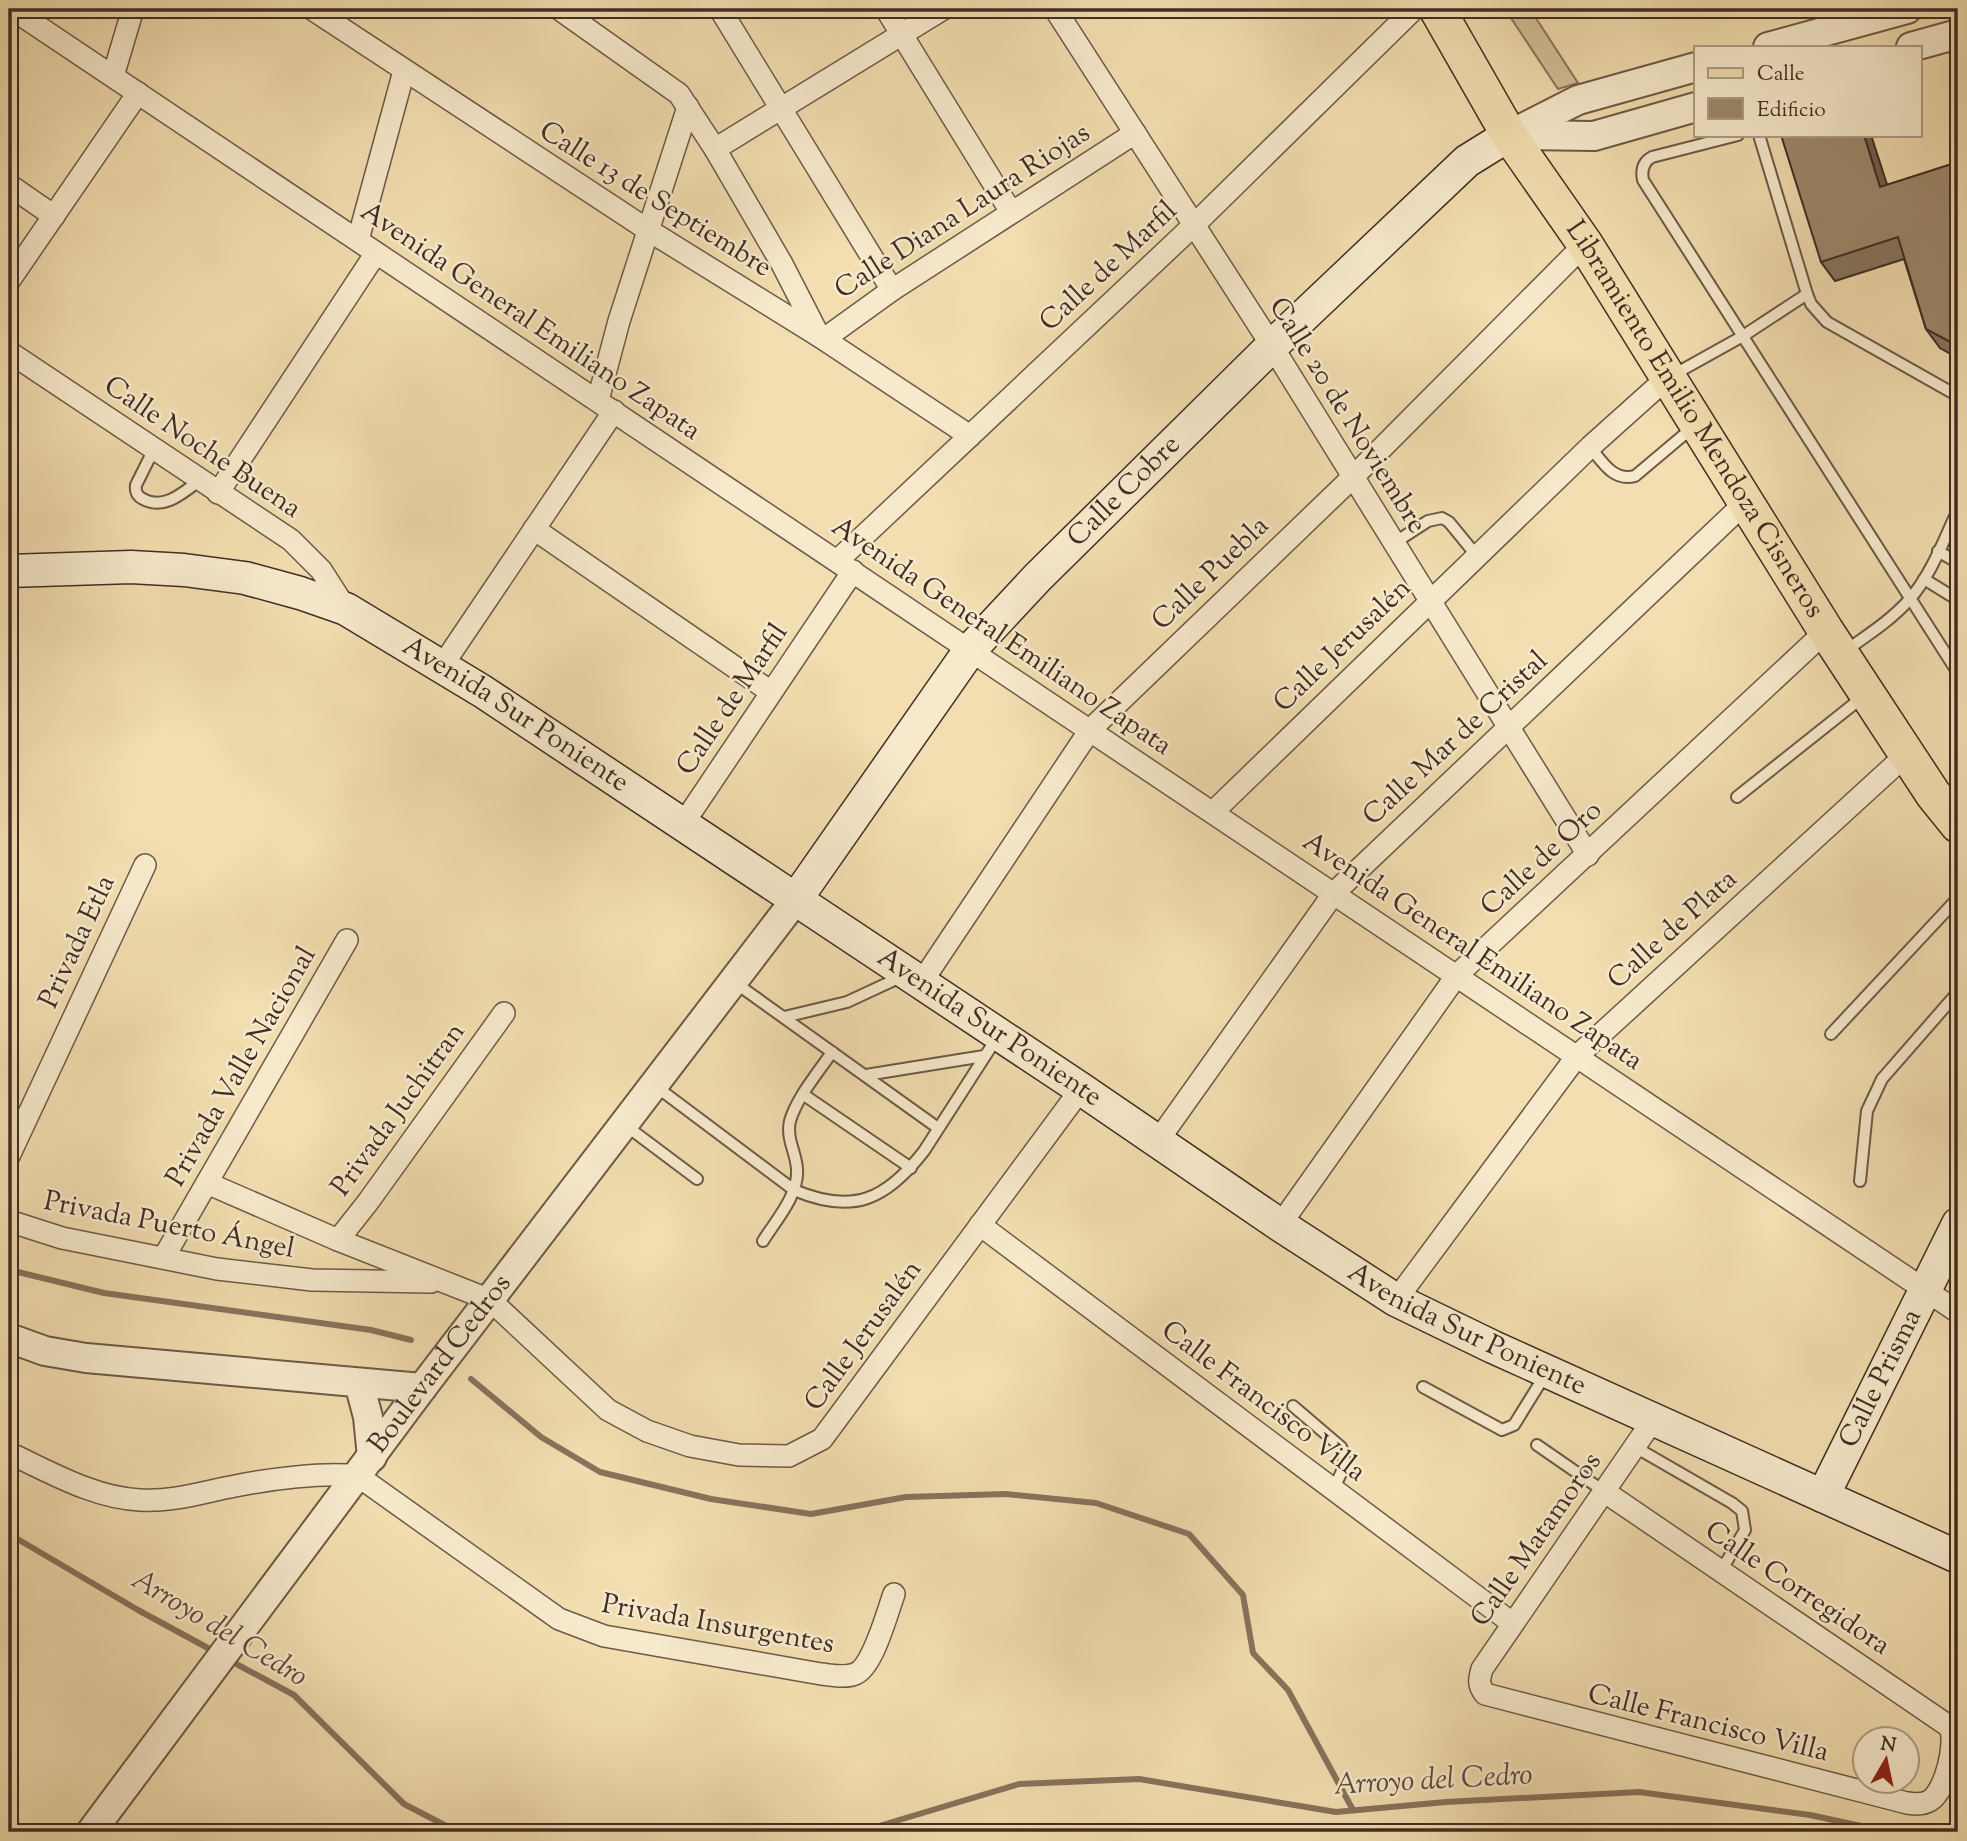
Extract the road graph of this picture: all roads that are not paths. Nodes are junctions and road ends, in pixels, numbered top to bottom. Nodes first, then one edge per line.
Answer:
1 (12, 9) edge
2 (133, 9) edge
3 (312, 9) edge
4 (559, 9) edge
5 (720, 9) edge
6 (886, 9) edge
7 (943, 9) edge
8 (1055, 9) edge
9 (1414, 9) edge
10 (1437, 9) edge
11 (1907, 9) edge
12 (1958, 34) edge
13 (902, 35) junction
14 (1772, 46) edge
15 (1915, 46) edge
16 (1694, 68) edge
17 (404, 71) junction
18 (113, 76) junction
19 (138, 93) junction
20 (688, 107) junction
21 (1694, 108) edge
22 (782, 109) junction
23 (1135, 133) junction
24 (1509, 135) junction
25 (1734, 136) edge
26 (1759, 136) edge
27 (715, 149) junction
28 (9, 185) edge
29 (1011, 212) junction
30 (54, 216) junction
31 (1195, 225) junction
32 (648, 230) junction
33 (358, 240) junction
34 (1585, 244) junction
35 (376, 253) junction
36 (9, 281) edge
37 (892, 290) junction
38 (1807, 294) junction
39 (1743, 336) junction
40 (821, 337) junction
41 (1272, 346) junction
42 (9, 352) edge
43 (1667, 378) junction
44 (1958, 396) edge
45 (606, 406) junction
46 (1696, 425) junction
47 (970, 436) junction
48 (1590, 447) junction
49 (154, 449) junction
50 (1353, 477) junction
51 (200, 480) junction
52 (218, 493) junction
53 (1747, 501) junction
54 (1958, 510) edge
55 (534, 529) junction
56 (1394, 543) junction
57 (1938, 551) junction
58 (1476, 555) junction
59 (1958, 562) edge
60 (845, 566) junction
61 (9, 571) edge
62 (1924, 579) junction
63 (1911, 598) junction
64 (1958, 600) edge
65 (1429, 601) junction
66 (346, 609) junction
67 (1834, 642) junction
68 (970, 650) junction
69 (442, 666) junction
70 (1958, 673) edge
71 (771, 692) junction
72 (1867, 694) junction
73 (1508, 729) junction
74 (1090, 730) junction
75 (1907, 754) junction
76 (1737, 797) dead end
77 (1213, 812) junction
78 (683, 824) junction
79 (1958, 825) edge
80 (1588, 855) junction
81 (145, 865) dead end
82 (1334, 893) junction
83 (1958, 898) edge
84 (796, 899) junction
85 (347, 940) dead end
86 (1457, 975) junction
87 (915, 978) junction
88 (734, 982) junction
89 (1958, 992) edge
90 (504, 1013) dead end
91 (783, 1017) junction
92 (1831, 1034) dead end
93 (991, 1045) junction
94 (832, 1052) junction
95 (1577, 1056) junction
96 (866, 1075) junction
97 (654, 1085) junction
98 (1081, 1089) junction
99 (804, 1095) junction
100 (625, 1125) junction
101 (938, 1128) junction
102 (1157, 1142) junction
103 (9, 1156) edge
104 (911, 1168) junction
105 (697, 1179) dead end
106 (1860, 1181) dead end
107 (207, 1183) junction
108 (794, 1190) junction
109 (9, 1221) edge
110 (1958, 1224) edge
111 (979, 1225) junction
112 (1280, 1225) junction
113 (338, 1240) junction
114 (763, 1241) dead end
115 (164, 1257) junction
116 (446, 1282) junction
117 (1926, 1289) junction
118 (489, 1300) junction
119 (1396, 1300) junction
120 (1958, 1312) edge
121 (9, 1338) edge
122 (1547, 1372) junction
123 (359, 1383) junction
124 (1423, 1387) dead end
125 (422, 1388) junction
126 (1293, 1406) dead end
127 (1653, 1420) junction
128 (1537, 1445) dead end
129 (1634, 1447) junction
130 (9, 1453) edge
131 (365, 1467) junction
132 (1333, 1489) junction
133 (1605, 1492) junction
134 (1823, 1496) junction
135 (1958, 1557) edge
136 (1721, 1571) junction
137 (894, 1594) dead end
138 (1512, 1623) junction
139 (1485, 1694) joint
140 (1954, 1735) joint
141 (91, 1832) edge

1 - 18 street, Avenida General Emiliano Zapata
2 - 18 street
3 - 17 street, Calle 13 de Septiembre
4 - 20 street
5 - 22 street
6 - 13 street
7 - 13 street
8 - 23 street, Calle 20 de Noviembre
9 - 31 street, Calle de Marfil
10 - 24 main road, Libramiento Emilio Mendoza Cisneros
11 - 14 street
12 - 15 street
13 - 22 street
13 - 29 street
16 - 24 street
17 - 32 street, Calle 13 de Septiembre
17 - 33 street
18 - 19 street, Avenida General Emiliano Zapata
19 - 30 street
19 - 33 street, Avenida General Emiliano Zapata
20 - 27 street
20 - 32 street
21 - 24 street
22 - 27 street
22 - 37 street
23 - 29 street, Calle Diana Laura Riojas
23 - 31 street, Calle 20 de Noviembre
24 - 34 main road, Libramiento Emilio Mendoza Cisneros
24 - 41 main road, Calle Cobre
25 - 39 lane
26 - 38 lane
27 - 40 street
28 - 30 street
29 - 37 street, Calle Diana Laura Riojas
30 - 36 street
31 - 41 street, Calle 20 de Noviembre
31 - 47 street, Calle de Marfil
32 - 40 street, Calle 13 de Septiembre
32 - 45 street
33 - 35 street, Avenida General Emiliano Zapata
34 - 43 main road, Libramiento Emilio Mendoza Cisneros
34 - 50 street, Calle Puebla
35 - 45 street, Avenida General Emiliano Zapata
35 - 52 street
37 - 40 street, Calle Diana Laura Riojas
38 - 39 lane
38 - 44 lane
39 - 43 lane
39 - 63 lane
40 - 47 street, Calle 13 de Septiembre
41 - 50 street, Calle 20 de Noviembre
41 - 68 main road, Calle Cobre
42 - 49 street, Calle Noche Buena
43 - 46 main road, Libramiento Emilio Mendoza Cisneros
43 - 48 street, Calle Jerusalén
45 - 55 street
45 - 60 street, Avenida General Emiliano Zapata
46 - 48 lane
46 - 53 main road, Libramiento Emilio Mendoza Cisneros
47 - 60 street, Calle de Marfil
48 - 58 street, Calle Jerusalén
49 - 51 street, Calle Noche Buena
49 - 51 lane
50 - 56 street, Calle 20 de Noviembre
50 - 74 street, Calle Puebla
51 - 52 street, Calle Noche Buena
52 - 66 street, Calle Noche Buena
53 - 67 main road, Libramiento Emilio Mendoza Cisneros
53 - 73 street, Calle Mar de Cristal
54 - 57 lane
55 - 69 street
55 - 71 street
56 - 58 lane
56 - 65 street, Calle 20 de Noviembre
57 - 59 lane
57 - 62 lane
58 - 65 street, Calle Jerusalén
60 - 68 street, Avenida General Emiliano Zapata
60 - 71 street, Calle de Marfil
61 - 66 main road, Avenida Sur Poniente
62 - 63 lane
62 - 64 lane
63 - 67 lane
63 - 70 lane
65 - 73 street, Calle 20 de Noviembre
65 - 77 street, Calle Jerusalén
66 - 69 main road, Avenida Sur Poniente
67 - 72 main road, Libramiento Emilio Mendoza Cisneros
67 - 80 street, Calle de Oro
68 - 74 street, Avenida General Emiliano Zapata
68 - 84 main road, Calle Cobre
69 - 78 main road, Avenida Sur Poniente
71 - 78 street, Calle de Marfil
72 - 75 main road, Libramiento Emilio Mendoza Cisneros
72 - 76 lane
73 - 80 street, Calle 20 de Noviembre
73 - 82 street, Calle Mar de Cristal
74 - 77 street, Avenida General Emiliano Zapata
74 - 87 street, Calle Puebla
75 - 79 main road, Libramiento Emilio Mendoza Cisneros
75 - 95 street, Calle de Plata
77 - 82 street, Avenida General Emiliano Zapata
78 - 84 main road, Avenida Sur Poniente
80 - 86 street, Calle de Oro
81 - 103 street, Privada Etla
82 - 86 street, Avenida General Emiliano Zapata
82 - 102 street, Calle Mar de Cristal
83 - 92 lane
84 - 87 main road, Avenida Sur Poniente
84 - 88 street, Boulevard Cedros
85 - 107 street, Privada Valle Nacional
86 - 95 street, Avenida General Emiliano Zapata
86 - 112 street, Calle de Oro
87 - 91 lane
87 - 93 main road, Avenida Sur Poniente
88 - 91 lane
88 - 97 street, Boulevard Cedros
89 - 106 lane
90 - 113 street, Privada Juchitran
91 - 94 lane
93 - 96 lane
93 - 98 main road, Avenida Sur Poniente
93 - 101 lane
94 - 96 lane
94 - 99 lane
95 - 117 street, Avenida General Emiliano Zapata
95 - 119 street, Calle de Plata
96 - 101 lane
97 - 100 street, Boulevard Cedros
97 - 108 lane
98 - 102 main road, Avenida Sur Poniente
98 - 111 street, Calle Jerusalén
99 - 104 lane
99 - 108 lane
100 - 105 lane
100 - 118 street, Boulevard Cedros
101 - 104 lane
102 - 112 main road, Avenida Sur Poniente
104 - 108 lane
107 - 113 street, Privada Puerto Ángel
107 - 115 street, Privada Valle Nacional
108 - 114 lane
109 - 115 street, Privada Puerto Ángel
110 - 117 main road, Calle Prisma
111 - 118 street, Calle Jerusalén
111 - 132 street, Calle Francisco Villa
112 - 119 main road, Avenida Sur Poniente
113 - 116 street, Privada Puerto Ángel
115 - 116 street, Privada Puerto Ángel
116 - 118 street, Privada Puerto Ángel
117 - 120 street, Avenida General Emiliano Zapata
117 - 134 main road, Calle Prisma
118 - 125 street, Boulevard Cedros
119 - 122 main road, Avenida Sur Poniente
121 - 123 street
122 - 124 lane
122 - 127 main road, Avenida Sur Poniente
123 - 125 street
123 - 131 street
125 - 131 street, Boulevard Cedros
126 - 132 lane
127 - 129 street, Calle Matamoros
127 - 134 main road, Avenida Sur Poniente
128 - 133 lane
129 - 133 street, Calle Matamoros
129 - 136 lane
130 - 131 street
131 - 137 street, Privada Insurgentes
131 - 141 street, Boulevard Cedros
132 - 138 street, Calle Francisco Villa
133 - 136 street, Calle Corregidora
133 - 138 street, Calle Matamoros
134 - 135 main road, Avenida Sur Poniente
136 - 140 street, Calle Corregidora
138 - 139 street, Calle Matamoros
139 - 140 street, Calle Francisco Villa

